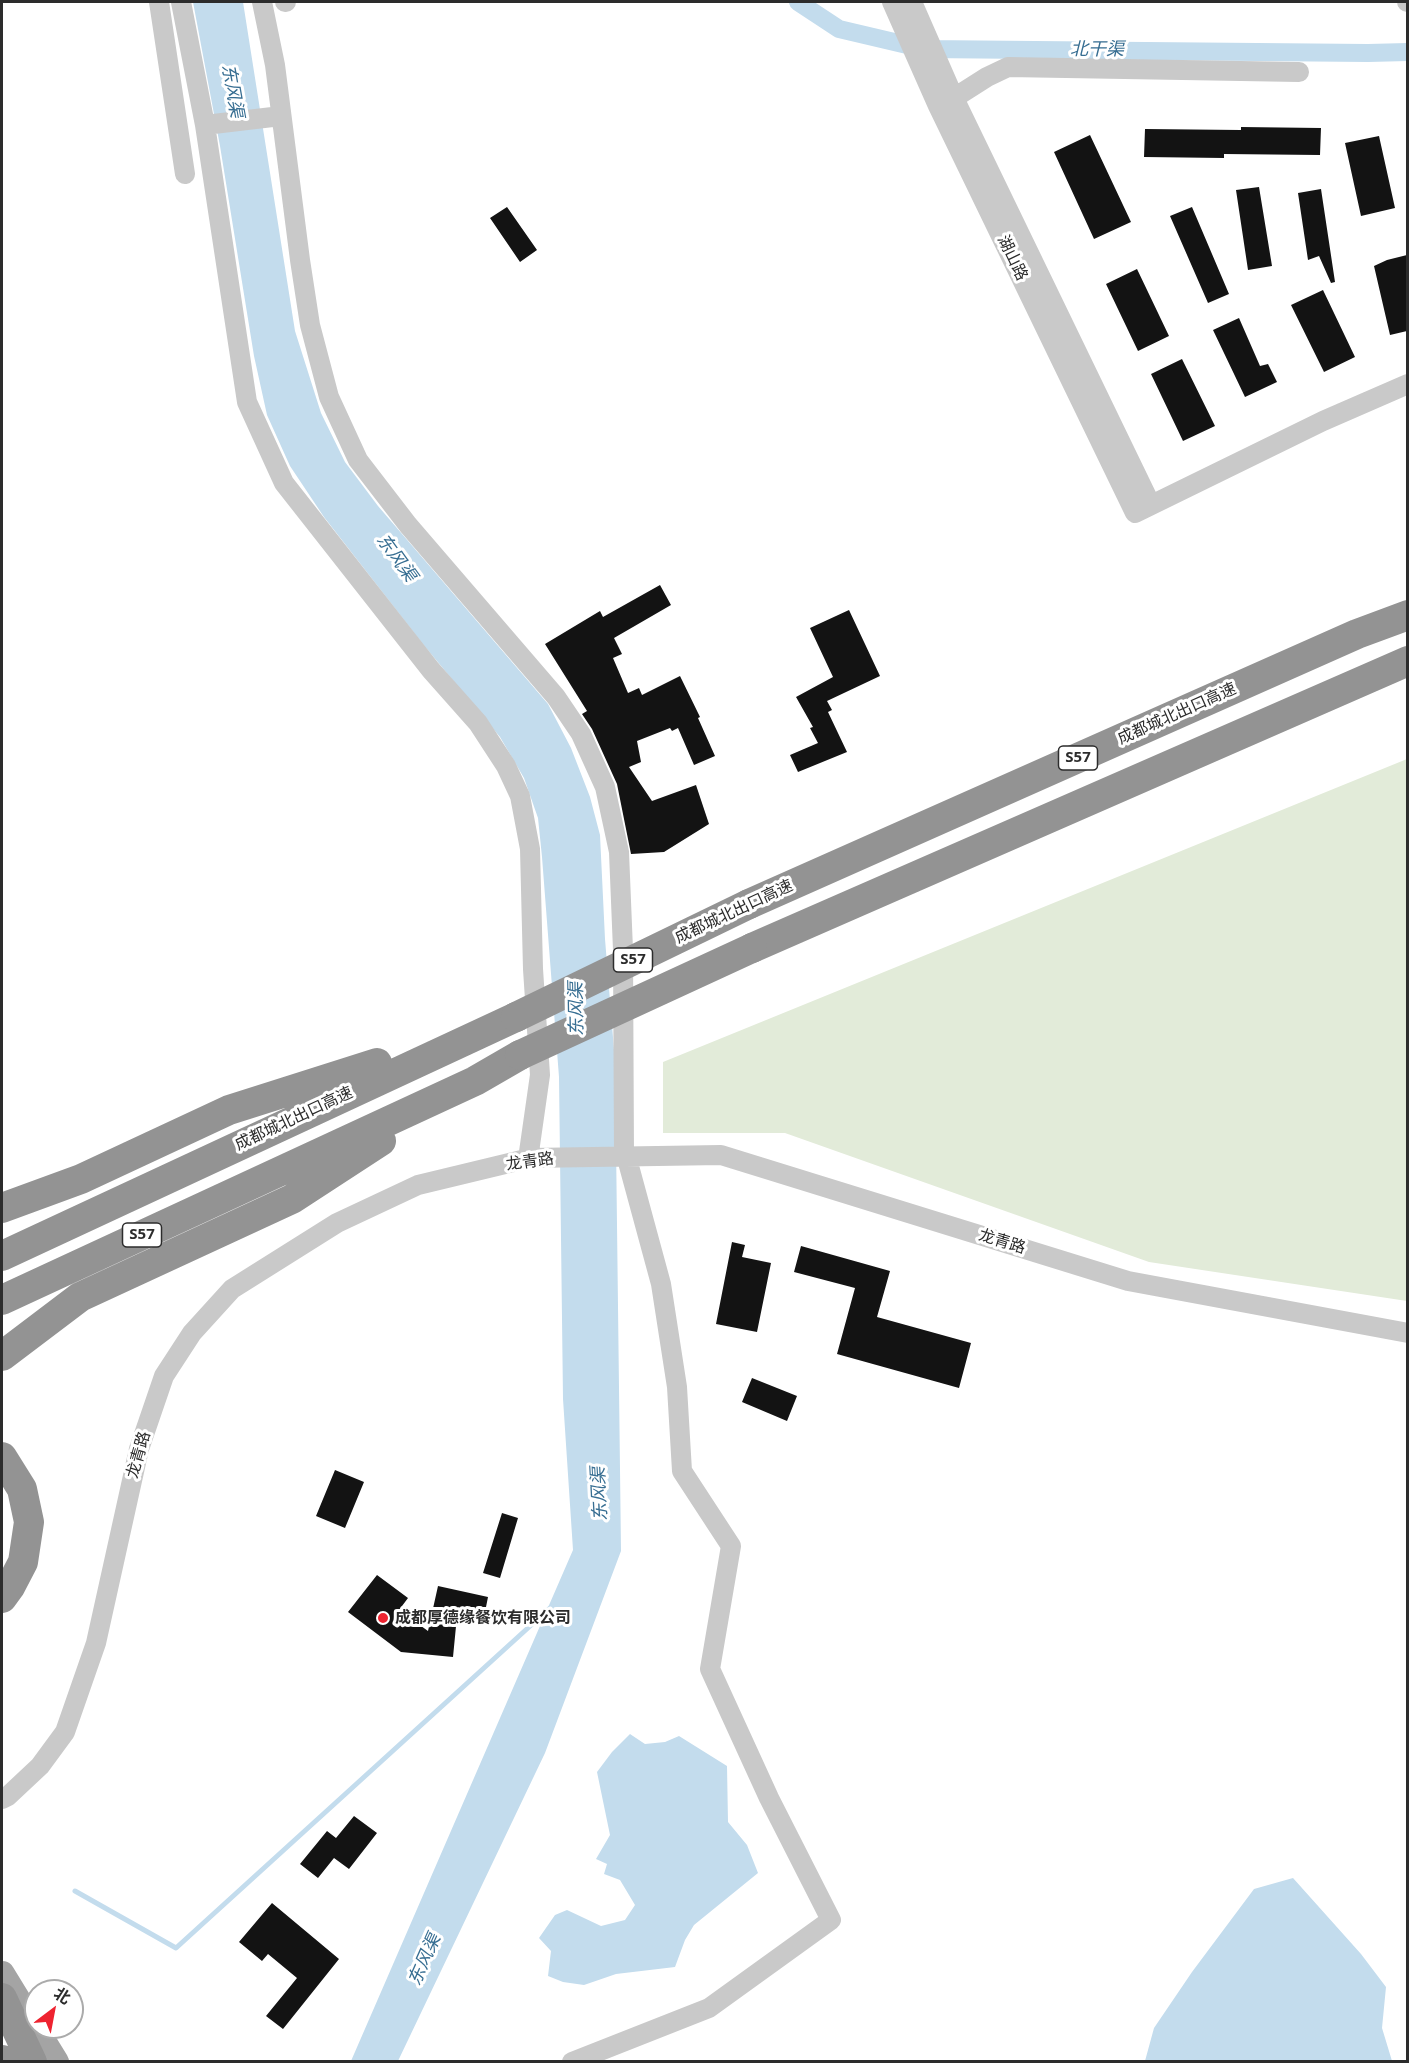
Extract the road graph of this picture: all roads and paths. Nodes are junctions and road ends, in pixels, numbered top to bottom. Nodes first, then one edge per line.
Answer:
1 (159, 2) edge
2 (181, 2) edge
3 (262, 2) edge
4 (896, 9) edge
5 (916, 10) edge
6 (1299, 72) dead end
7 (954, 99) junction
8 (281, 116) junction
9 (205, 125) junction
10 (185, 174) dead end
11 (1407, 384) edge
12 (1143, 509) junction
13 (1407, 615) edge
14 (1407, 661) edge
15 (505, 1021) junction
16 (475, 1081) junction
17 (625, 1155) junction
18 (529, 1159) junction
19 (2, 1208) edge
20 (2, 1256) edge
21 (2, 1300) edge
22 (1407, 1333) edge
23 (2, 1356) edge
24 (2, 1457) edge
25 (2, 1598) edge
26 (2, 1799) edge
27 (2, 1974) edge
28 (2, 1998) edge
29 (32, 2061) edge
30 (56, 2061) edge
31 (572, 2061) edge

1 - 10 street
2 - 9 street
3 - 8 street
4 - 12 street, 湖山路
5 - 7 street, 湖山路
6 - 7 street
7 - 12 street, 湖山路
8 - 9 street
8 - 17 street
9 - 18 street
11 - 12 street
13 - 15 highway, 成都城北出口高速 / S57, bridge
14 - 16 highway, S57, bridge
15 - 19 highway
15 - 20 highway, 成都城北出口高速 / S57
16 - 21 highway, S57
16 - 23 highway
17 - 18 street, 龙青路
17 - 22 street, 龙青路
17 - 31 street
18 - 26 street, 龙青路
24 - 25 highway
27 - 30 main road
28 - 29 highway

